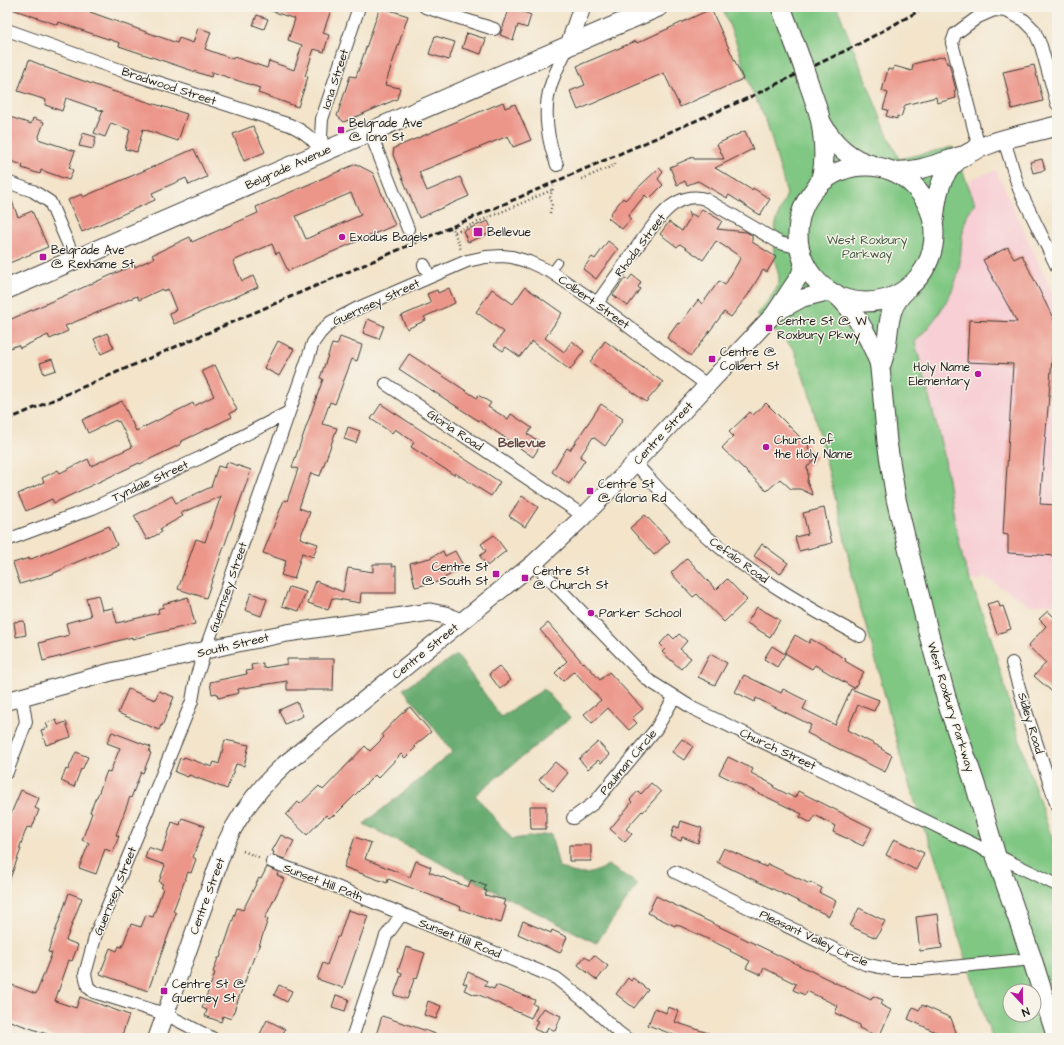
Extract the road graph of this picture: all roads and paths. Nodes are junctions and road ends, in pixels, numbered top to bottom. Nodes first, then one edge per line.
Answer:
1 (359, 7) edge
2 (425, 7) edge
3 (582, 7) edge
4 (658, 7) edge
5 (781, 7) edge
6 (494, 29) dead end
7 (7, 30) edge
8 (569, 45) junction
9 (1057, 104) edge
10 (821, 122) junction
11 (1057, 126) edge
12 (370, 132) junction
13 (1004, 140) junction
14 (323, 152) junction
15 (972, 152) junction
16 (614, 164) dead end
17 (557, 165) dead end
18 (873, 166) junction
19 (893, 171) junction
20 (582, 179) dead end
21 (7, 182) edge
22 (554, 186) dead end
23 (816, 187) junction
24 (552, 190) junction
25 (550, 212) dead end
26 (934, 221) junction
27 (406, 225) dead end
28 (801, 253) junction
29 (465, 258) junction
30 (75, 260) junction
31 (1057, 267) edge
32 (908, 288) junction
33 (7, 289) edge
34 (833, 293) junction
35 (597, 303) junction
36 (774, 314) junction
37 (880, 368) junction
38 (386, 384) dead end
39 (708, 385) junction
40 (289, 412) junction
41 (635, 463) junction
42 (584, 516) junction
43 (7, 540) edge
44 (534, 563) junction
45 (460, 622) junction
46 (860, 636) dead end
47 (205, 651) junction
48 (1012, 663) dead end
49 (674, 698) junction
50 (14, 699) edge
51 (7, 772) edge
52 (1057, 806) edge
53 (573, 818) dead end
54 (243, 851) dead end
55 (996, 856) junction
56 (272, 862) joint
57 (675, 872) dead end
58 (1057, 886) edge
59 (402, 914) junction
60 (1032, 959) junction
61 (165, 1014) junction
62 (157, 1038) edge
63 (212, 1038) edge
64 (352, 1038) edge
65 (626, 1038) edge
66 (1057, 1038) edge

1 - 14 street, Iona Street
2 - 6 street
3 - 8 main road
4 - 8 main road, Belgrade Avenue
5 - 10 main road, bridge
7 - 14 street, Bradwood Street
8 - 12 main road, Belgrade Avenue
8 - 17 street
9 - 15 street
10 - 18 main road
10 - 23 main road
11 - 13 main road
12 - 14 main road, Belgrade Avenue
12 - 27 street
13 - 15 main road
13 - 31 street
14 - 30 main road, Belgrade Avenue
15 - 19 main road
15 - 26 main road
16 - 20 path
18 - 19 main road
18 - 23 main road
19 - 26 main road
21 - 30 street
22 - 24 path
23 - 28 main road
24 - 25 path
24 - 29 path
26 - 32 main road
28 - 34 main road
28 - 35 street, Rhoda Street
28 - 36 main road, Centre Street
29 - 35 street, Colbert Street
29 - 40 street, Guernsey Street
30 - 33 main road, Belgrade Avenue
32 - 34 main road
32 - 37 main road, West Roxbury Parkway
34 - 36 main road, Centre Street
34 - 37 main road, West Roxbury Parkway
35 - 39 street, Colbert Street
36 - 39 main road, Centre Street
37 - 55 main road, West Roxbury Parkway
38 - 42 street, Gloria Road
39 - 41 main road, Centre Street
40 - 43 street, Tyndale Street
40 - 47 street, Guernsey Street
41 - 42 main road, Centre Street
41 - 46 street, Cefalo Road
42 - 44 main road, Centre Street
44 - 45 main road, Centre Street
44 - 49 street, Church Street
45 - 47 main road, South Street
45 - 61 main road, Centre Street
47 - 50 main road, South Street
47 - 61 street, Guernsey Street
48 - 52 street, Sidley Road
49 - 53 street, Paulman Circle
49 - 55 street, Church Street
50 - 51 street
54 - 56 path, Sunset Hill Path
55 - 58 street, Church Street
55 - 60 main road, West Roxbury Parkway
56 - 59 street, Sunset Hill Path
57 - 60 street, Pleasant Valley Circle
59 - 64 street
59 - 65 street, Sunset Hill Road
60 - 66 main road, West Roxbury Parkway
61 - 62 main road, Centre Street
61 - 63 street, Guernsey Street

